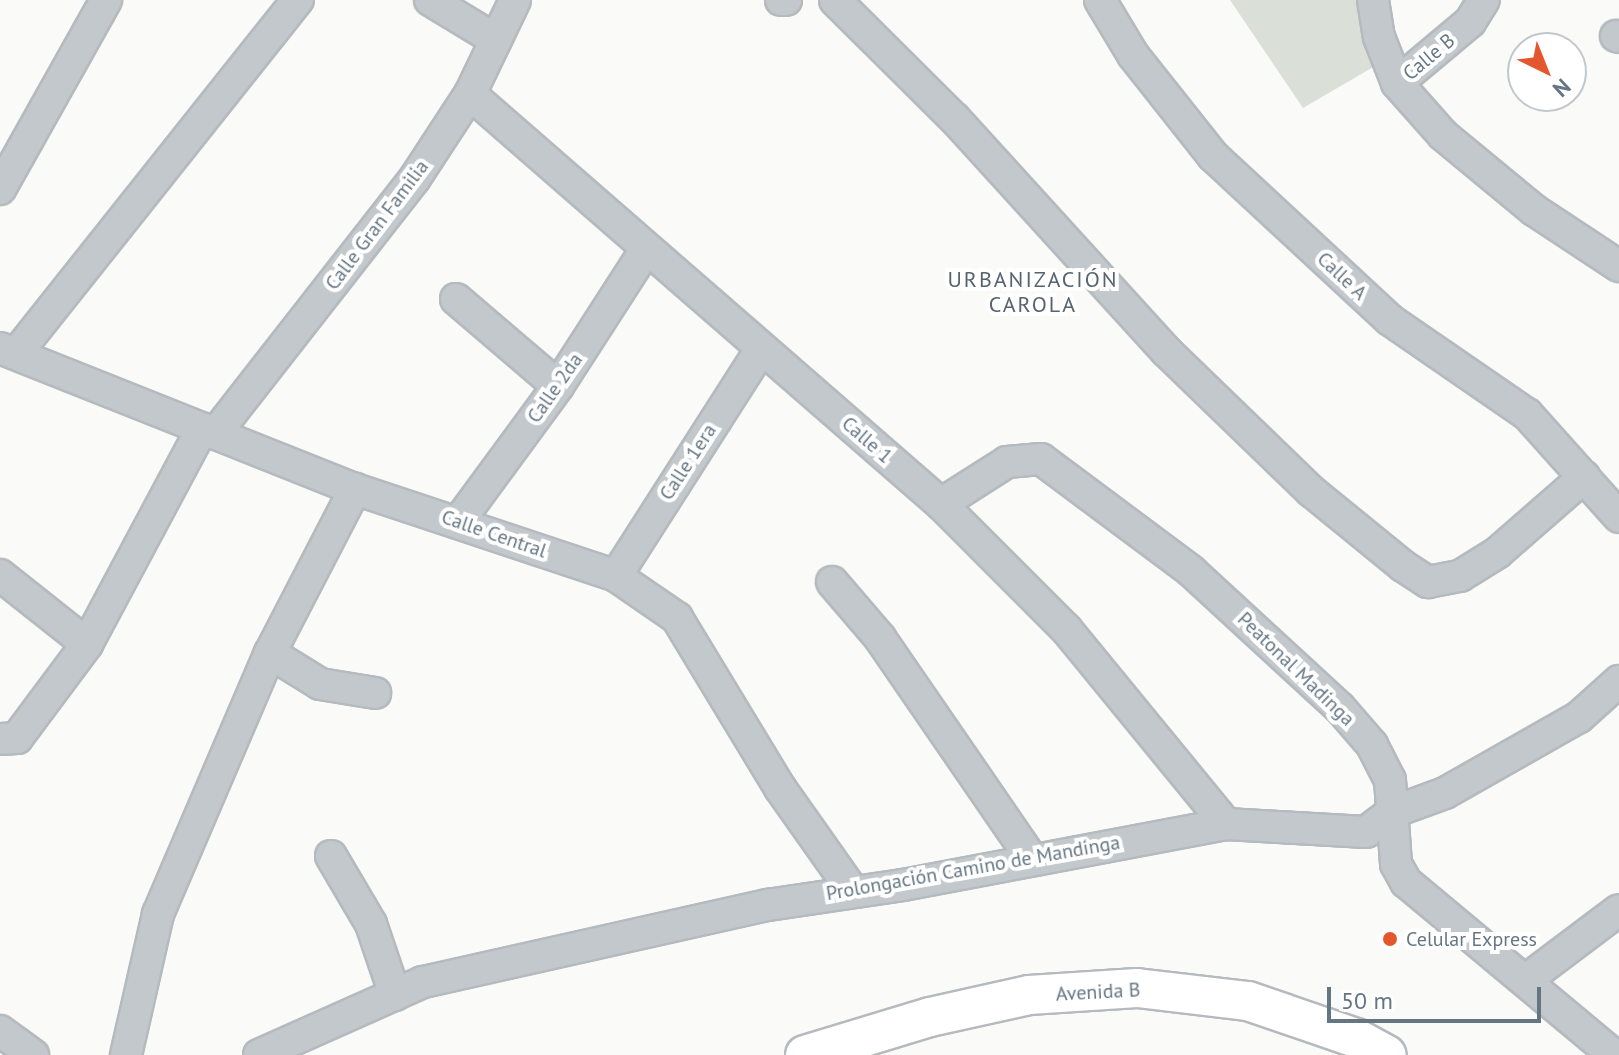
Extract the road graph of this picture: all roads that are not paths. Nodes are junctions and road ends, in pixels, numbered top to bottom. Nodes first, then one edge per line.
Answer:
1 (106, 0) edge
2 (298, 0) edge
3 (430, 0) edge
4 (515, 0) edge
5 (835, 0) edge
6 (1100, 0) edge
7 (1373, 0) edge
8 (1484, 0) edge
9 (496, 40) junction
10 (1397, 83) junction
11 (470, 94) junction
12 (0, 189) edge
13 (645, 251) junction
14 (1619, 266) edge
15 (456, 299) dead end
16 (761, 349) junction
17 (8, 351) edge
18 (558, 386) junction
19 (208, 432) junction
20 (1584, 477) junction
21 (355, 489) junction
22 (941, 504) junction
23 (1619, 517) edge
24 (459, 521) junction
25 (0, 575) edge
26 (616, 576) junction
27 (832, 582) dead end
28 (87, 644) junction
29 (270, 653) junction
30 (1619, 681) edge
31 (375, 693) dead end
32 (0, 739) edge
33 (1393, 812) junction
34 (1226, 824) junction
35 (331, 856) dead end
36 (1031, 858) junction
37 (852, 890) junction
38 (1619, 910) edge
39 (1526, 980) junction
40 (395, 995) junction
41 (0, 1031) edge
42 (33, 1055) edge
43 (126, 1055) edge
44 (259, 1055) edge
45 (805, 1055) edge
46 (1387, 1055) edge
47 (1614, 1055) edge

1 - 12 street
2 - 17 street
3 - 9 street
4 - 9 street, Calle Gran Familia
5 - 20 street
6 - 20 street, Calle A
7 - 10 street, Calle B
8 - 10 street, Calle B
9 - 11 street, Calle Gran Familia
10 - 14 street
11 - 13 street, Calle 1
11 - 19 street, Calle Gran Familia
13 - 16 street, Calle 1
13 - 18 street, Calle 2da
15 - 18 street
16 - 22 street, Calle 1
16 - 26 street, Calle 1era
17 - 19 street, Calle Central
18 - 24 street, Calle 2da
19 - 21 street, Calle Central
19 - 28 street, Calle Gran Familia
20 - 23 street, Calle A
21 - 24 street, Calle Central
21 - 29 street
22 - 33 street, Peatonal Madinga
22 - 34 street, Calle 1
24 - 26 street, Calle Central
25 - 28 street
26 - 37 street, Calle Central
27 - 36 street
28 - 32 street, Calle Gran Familia
29 - 31 street
29 - 43 street
30 - 33 street, Prolongación Camino de Mandinga
33 - 34 street, Prolongación Camino de Mandinga
33 - 39 street, Peatonal Madinga
34 - 36 street, Prolongación Camino de Mandinga
35 - 40 street
36 - 37 street, Prolongación Camino de Mandinga
37 - 40 street, Prolongación Camino de Mandinga
38 - 39 street
39 - 47 street, Peatonal Madinga
40 - 44 street, Prolongación Camino de Mandinga
41 - 42 street
45 - 46 main road, Avenida B

